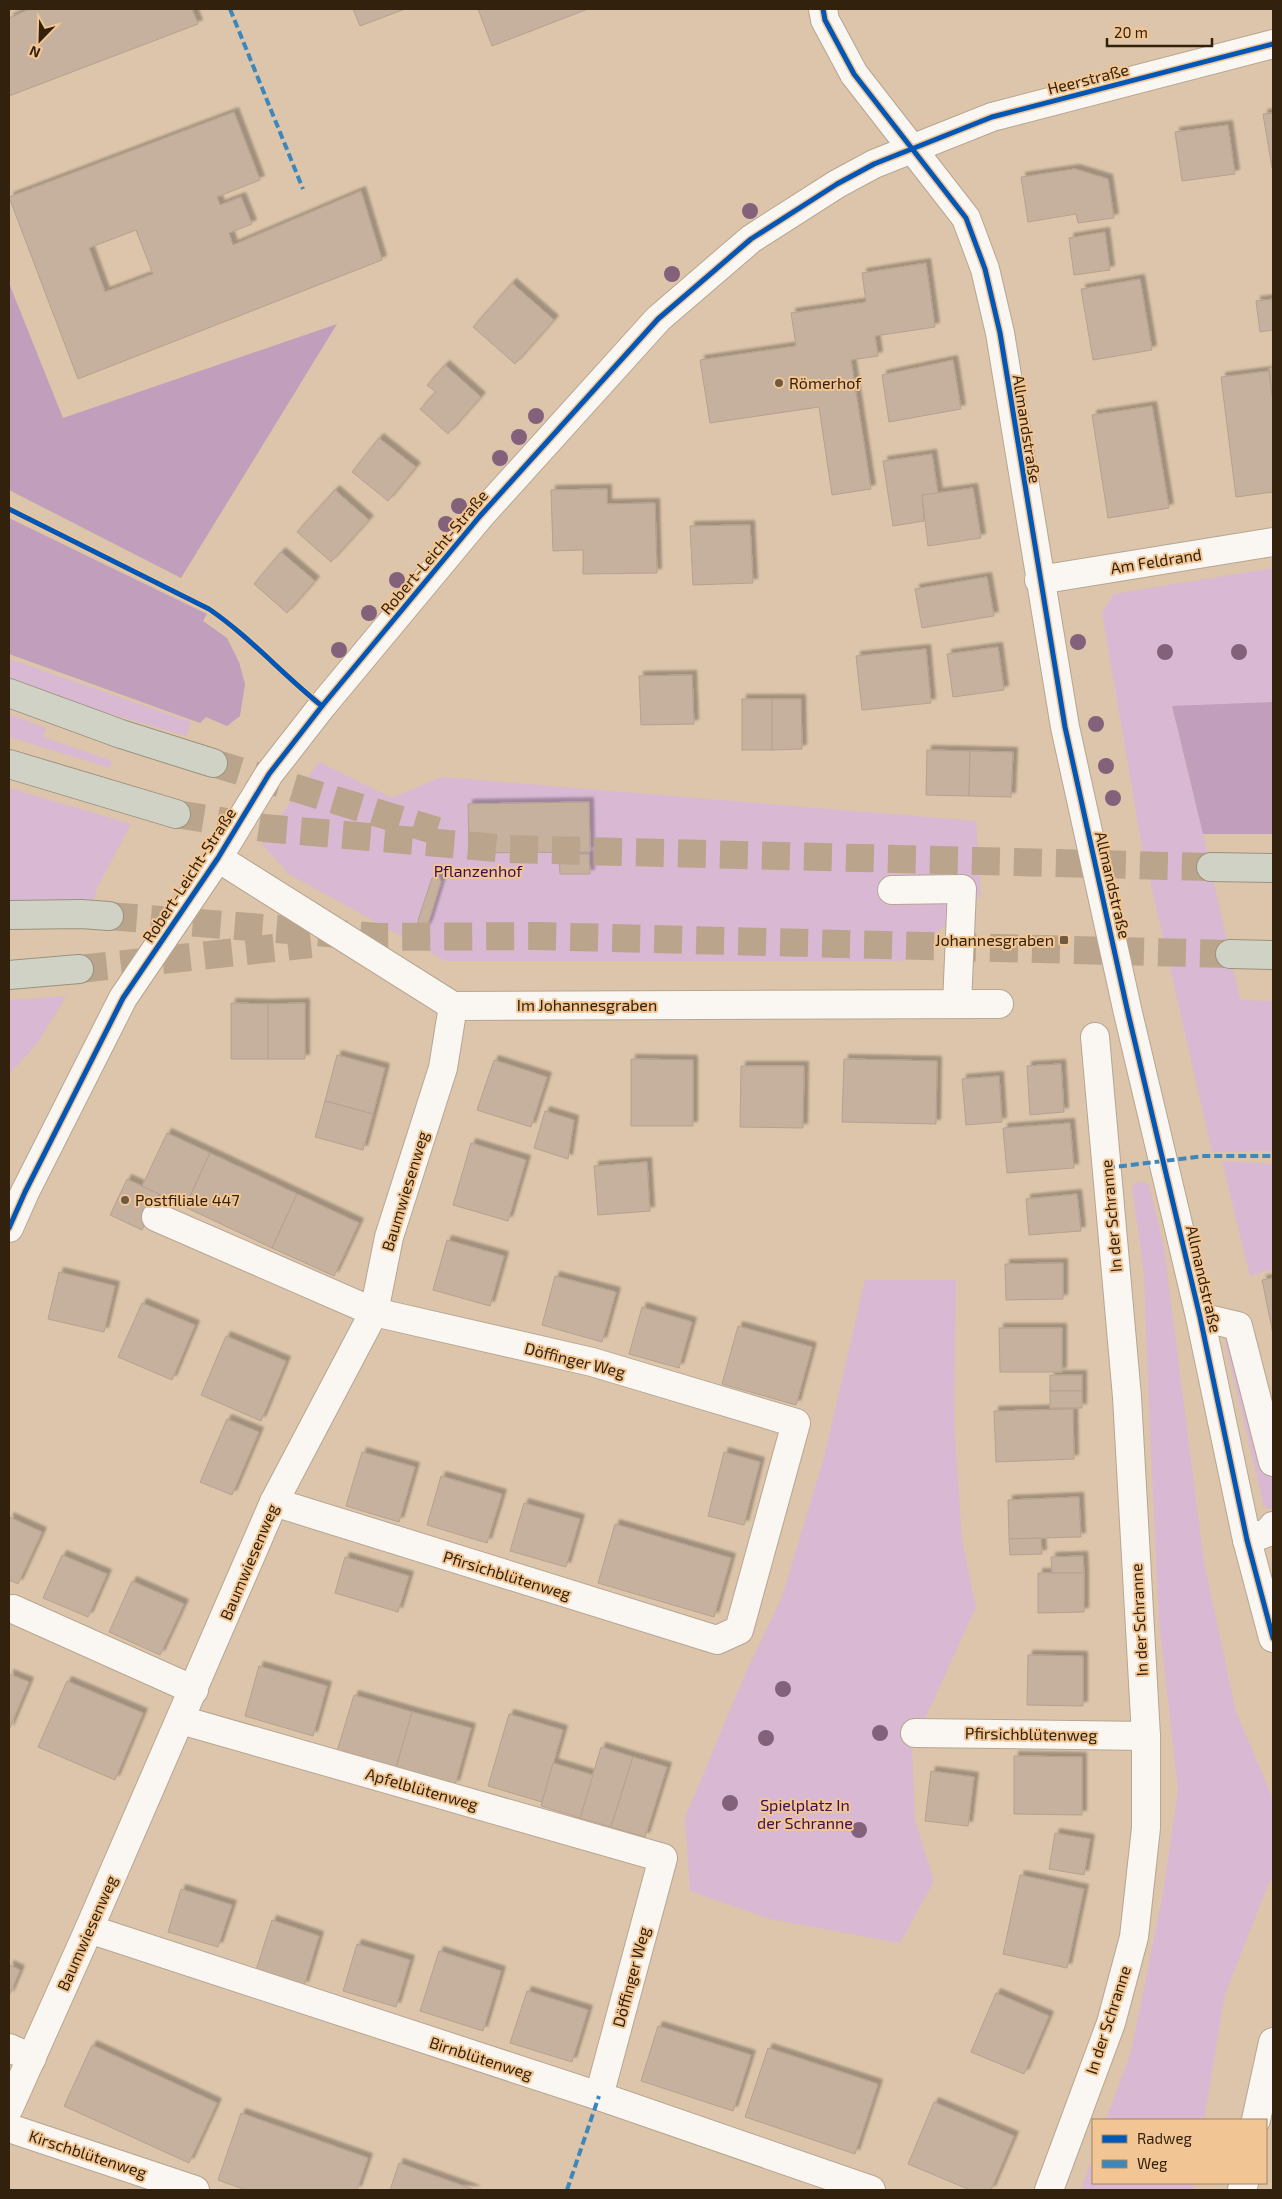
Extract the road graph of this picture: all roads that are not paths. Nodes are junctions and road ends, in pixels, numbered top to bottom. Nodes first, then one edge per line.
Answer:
1 (823, 9) edge
2 (1273, 44) edge
3 (914, 149) junction
4 (1273, 542) edge
5 (1039, 580) junction
6 (9, 693) edge
7 (213, 763) tunnel mouth
8 (9, 764) edge
9 (176, 814) tunnel mouth
10 (218, 858) junction
11 (1211, 867) tunnel mouth
12 (1273, 868) edge
13 (892, 890) dead end
14 (9, 915) edge
15 (109, 916) tunnel mouth
16 (1230, 954) tunnel mouth
17 (1273, 955) edge
18 (79, 969) tunnel mouth
19 (9, 975) edge
20 (957, 1004) junction
21 (999, 1004) dead end
22 (453, 1006) junction
23 (1095, 1037) dead end
24 (17, 1188) edge
25 (156, 1217) dead end
26 (9, 1228) edge
27 (374, 1312) junction
28 (1200, 1317) junction
29 (1273, 1462) edge
30 (274, 1502) junction
31 (1273, 1526) edge
32 (1247, 1540) junction
33 (13, 1609) dead end
34 (739, 1630) joint
35 (1273, 1638) edge
36 (194, 1690) junction
37 (181, 1720) junction
38 (915, 1732) dead end
39 (1146, 1736) junction
40 (663, 1858) joint
41 (89, 1929) junction
42 (1273, 2042) edge
43 (20, 2053) edge
44 (598, 2096) junction
45 (9, 2108) edge
46 (1256, 2119) edge
47 (9, 2128) edge
48 (195, 2190) edge
49 (871, 2190) edge
50 (1049, 2190) edge

1 - 3 street
2 - 3 street, Heerstraße
3 - 5 street, Allmandstraße
3 - 10 street, Robert-Leicht-Straße
4 - 5 street, Am Feldrand
5 - 28 street, Allmandstraße
6 - 7 highway
8 - 9 highway
10 - 22 street
10 - 24 street, Robert-Leicht-Straße
11 - 12 highway
13 - 20 street
14 - 15 highway
16 - 17 highway
18 - 19 highway
20 - 21 street, Im Johannesgraben
20 - 22 street, Im Johannesgraben
22 - 27 street, Baumwiesenweg
23 - 39 street, In der Schranne
24 - 26 street, Robert-Leicht-Straße
25 - 27 street, Döffinger Weg
27 - 30 street, Baumwiesenweg
27 - 34 street, Döffinger Weg
28 - 29 street
28 - 32 street, Allmandstraße
30 - 34 street, Pfirsichblütenweg
30 - 36 street, Baumwiesenweg
31 - 32 street
32 - 35 street, Allmandstraße
33 - 36 street
36 - 37 street, Baumwiesenweg
37 - 40 street, Apfelblütenweg
37 - 41 street, Baumwiesenweg
38 - 39 street, Pfirsichblütenweg
39 - 50 street, In der Schranne
40 - 44 street, Döffinger Weg
41 - 43 street, Baumwiesenweg
41 - 44 street, Birnblütenweg
42 - 46 street
43 - 45 street, Baumwiesenweg
44 - 49 street, Birnblütenweg
47 - 48 street, Kirschblütenweg

